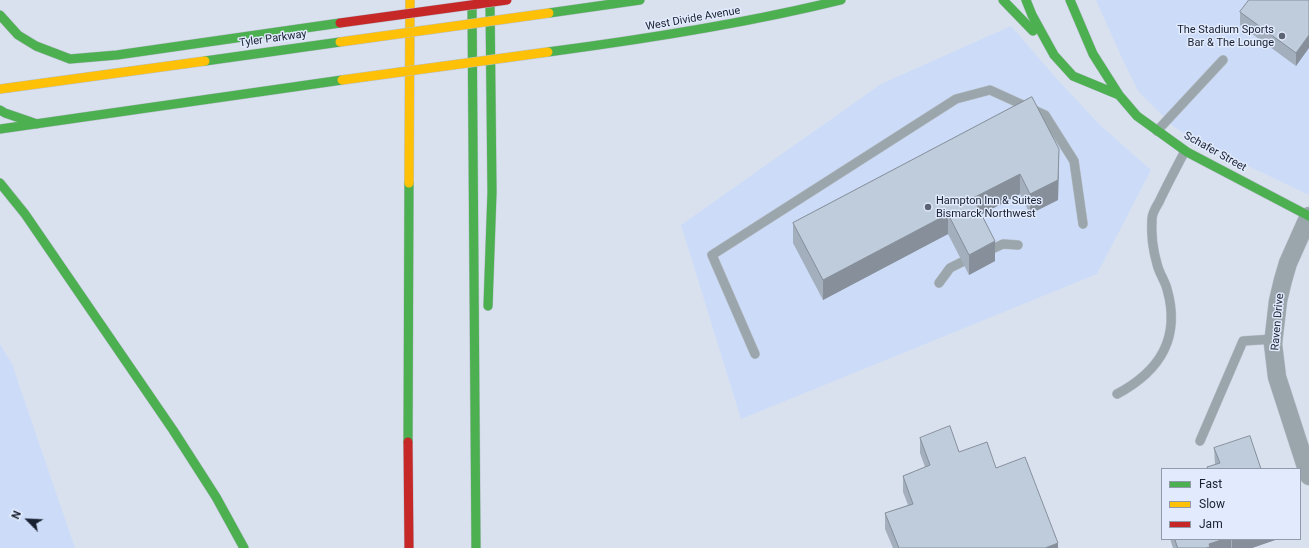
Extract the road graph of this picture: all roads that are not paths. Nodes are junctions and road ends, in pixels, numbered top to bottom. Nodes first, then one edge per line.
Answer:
1 (410, 0) edge
2 (472, 0) edge
3 (490, 0) edge
4 (507, 0) edge
5 (640, 0) edge
6 (841, 0) edge
7 (1003, 0) edge
8 (1026, 0) edge
9 (1070, 0) edge
10 (401, 7) dead end
11 (0, 14) edge
12 (410, 40) junction
13 (1054, 55) junction
14 (1223, 60) dead end
15 (0, 89) edge
16 (1119, 95) junction
17 (0, 110) edge
18 (37, 124) junction
19 (0, 129) edge
20 (1157, 131) junction
21 (1184, 150) junction
22 (0, 183) edge
23 (1309, 216) edge
24 (1083, 224) dead end
25 (1018, 245) dead end
26 (990, 250) edge
27 (962, 262) edge
28 (939, 282) dead end
29 (487, 316) dead end
30 (1274, 339) junction
31 (484, 346) dead end
32 (755, 354) dead end
33 (1117, 394) dead end
34 (476, 402) junction
35 (1200, 441) dead end
36 (1309, 474) edge
37 (244, 548) edge
38 (409, 548) edge
39 (476, 548) edge

1 - 12 main road
2 - 34 main road
3 - 29 main road
4 - 11 main road, bridge
5 - 15 main road, Tyler Parkway, bridge
6 - 18 main road, West Divide Avenue, bridge
7 - 13 main road
8 - 13 main road, Schafer Street
9 - 16 main road, Schafer Street
10 - 12 main road
12 - 38 main road
13 - 16 main road, Schafer Street
14 - 20 lane
16 - 20 main road, Schafer Street
17 - 18 main road
18 - 19 main road
20 - 21 main road, Schafer Street
21 - 23 main road, Schafer Street
21 - 33 lane
22 - 37 main road
23 - 30 street, Raven Drive
24 - 32 lane
25 - 26 lane
27 - 28 lane
30 - 35 lane
30 - 36 street, Raven Drive
31 - 34 main road
34 - 39 main road

